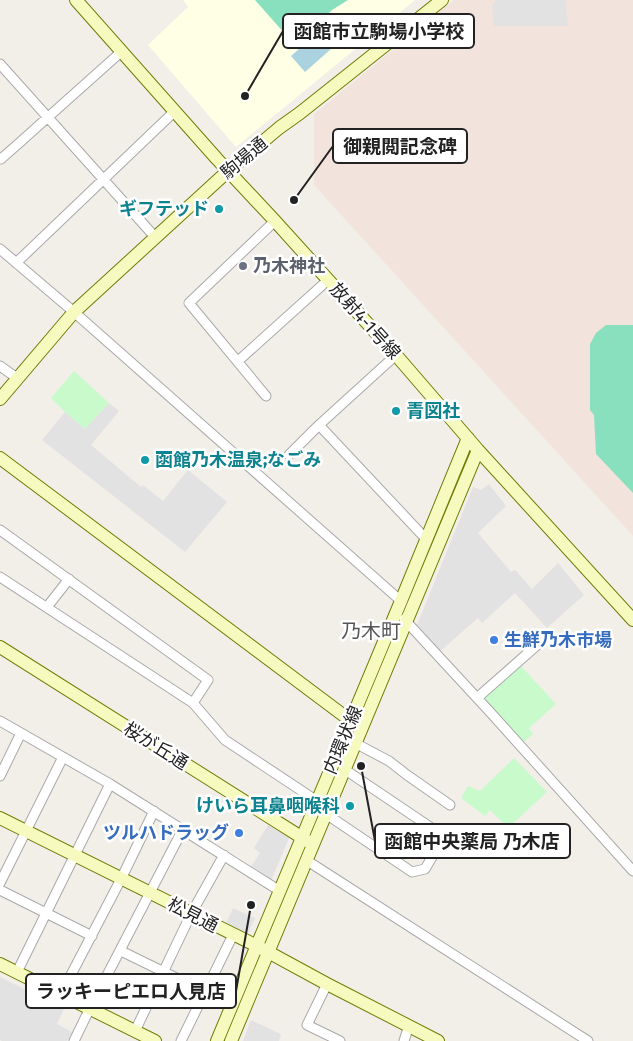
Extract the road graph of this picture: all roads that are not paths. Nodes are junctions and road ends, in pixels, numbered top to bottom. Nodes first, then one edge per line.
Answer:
1 (442, 0) edge
2 (84, 3) edge
3 (122, 52) junction
4 (0, 64) edge
5 (175, 111) junction
6 (47, 117) junction
7 (0, 158) edge
8 (228, 171) junction
9 (102, 179) junction
10 (274, 220) junction
11 (155, 237) junction
12 (0, 249) edge
13 (16, 263) junction
14 (328, 280) junction
15 (74, 312) junction
16 (396, 355) junction
17 (238, 361) junction
18 (0, 366) edge
19 (17, 378) junction
20 (266, 396) dead end
21 (0, 399) edge
22 (319, 425) junction
23 (468, 438) junction
24 (478, 450) junction
25 (289, 455) dead end
26 (0, 458) edge
27 (0, 530) edge
28 (426, 539) junction
29 (0, 577) edge
30 (69, 579) junction
31 (399, 606) junction
32 (47, 607) junction
33 (633, 620) edge
34 (406, 621) junction
35 (544, 639) dead end
36 (0, 648) edge
37 (477, 698) junction
38 (193, 703) junction
39 (0, 721) edge
40 (357, 722) junction
41 (21, 733) junction
42 (355, 743) junction
43 (63, 757) junction
44 (344, 770) junction
45 (0, 776) edge
46 (110, 784) junction
47 (317, 801) junction
48 (450, 805) dead end
49 (154, 811) junction
50 (326, 814) junction
51 (0, 818) edge
52 (183, 829) junction
53 (26, 831) junction
54 (307, 841) junction
55 (224, 855) junction
56 (75, 856) junction
57 (306, 860) junction
58 (633, 871) edge
59 (121, 879) junction
60 (0, 883) edge
61 (0, 890) edge
62 (280, 891) junction
63 (150, 893) junction
64 (46, 914) junction
65 (192, 914) junction
66 (233, 934) junction
67 (92, 936) junction
68 (257, 946) junction
69 (121, 950) junction
70 (269, 952) junction
71 (0, 964) edge
72 (17, 972) junction
73 (164, 972) junction
74 (327, 984) junction
75 (205, 992) junction
76 (61, 994) junction
77 (90, 1008) junction
78 (409, 1026) junction
79 (135, 1031) junction
80 (74, 1041) edge
81 (155, 1041) edge
82 (181, 1041) edge
83 (217, 1041) edge
84 (231, 1041) edge
85 (340, 1041) edge
86 (404, 1041) edge
87 (438, 1041) edge
88 (588, 1041) edge

1 - 8 street, 駒場通
2 - 3 street, 放射4-1号線
3 - 5 street, 放射4-1号線
3 - 6 street
4 - 6 street
5 - 8 street, 放射4-1号線
5 - 9 street
6 - 7 street
6 - 9 street
8 - 10 street, 放射4-1号線
8 - 11 street, 駒場通
9 - 11 street
9 - 13 street
10 - 14 street, 放射4-1号線
10 - 17 street
11 - 15 street, 駒場通
12 - 13 street
13 - 15 street
14 - 16 street, 放射4-1号線
14 - 17 street
15 - 19 street, 駒場通
15 - 31 street
16 - 22 street
16 - 23 street, 放射4-1号線
17 - 20 street
18 - 19 street
19 - 21 street, 駒場通
22 - 25 street
22 - 28 street
23 - 24 street, 放射4-1号線
23 - 28 street, 内環状線
24 - 33 street, 放射4-1号線
24 - 34 street, 内環状線
26 - 40 street
27 - 30 street
28 - 31 street, 内環状線
29 - 32 street
30 - 32 street
30 - 38 street
31 - 34 street
31 - 40 street, 内環状線
32 - 38 street
34 - 37 street
34 - 40 street, 内環状線
35 - 37 street
36 - 54 street, 桜が丘通
37 - 58 street
38 - 47 street
39 - 41 street
40 - 42 street, 内環状線
40 - 47 street, 内環状線
41 - 43 street
41 - 45 street
42 - 44 street, 内環状線
42 - 48 street
43 - 46 street
43 - 53 street
44 - 50 street, 内環状線
44 - 50 street
46 - 49 street
46 - 56 street
47 - 54 street, 内環状線
49 - 52 street
49 - 59 street
50 - 54 street, 内環状線
51 - 53 street, 松見通
52 - 55 street
52 - 63 street
53 - 56 street, 松見通
53 - 60 street
54 - 57 street, 内環状線
54 - 62 street, 内環状線
55 - 62 street
55 - 65 street
56 - 59 street, 松見通
56 - 64 street
57 - 70 street, 内環状線
57 - 88 street
59 - 63 street, 松見通
59 - 67 street
61 - 64 street
62 - 68 street, 内環状線
63 - 65 street, 松見通
63 - 69 street
64 - 67 street
64 - 72 street
65 - 66 street, 松見通
65 - 73 street
66 - 68 street, 松見通
66 - 75 street
67 - 76 street
68 - 70 street, 松見通
68 - 83 street, 内環状線
69 - 73 street
69 - 77 street
70 - 74 street, 松見通
70 - 84 street, 内環状線
71 - 72 street
72 - 76 street
73 - 75 street
73 - 79 street
74 - 78 street, 松見通
74 - 85 street
75 - 82 street
76 - 77 street
77 - 79 street
77 - 80 street
78 - 86 street
78 - 87 street, 松見通
79 - 81 street

